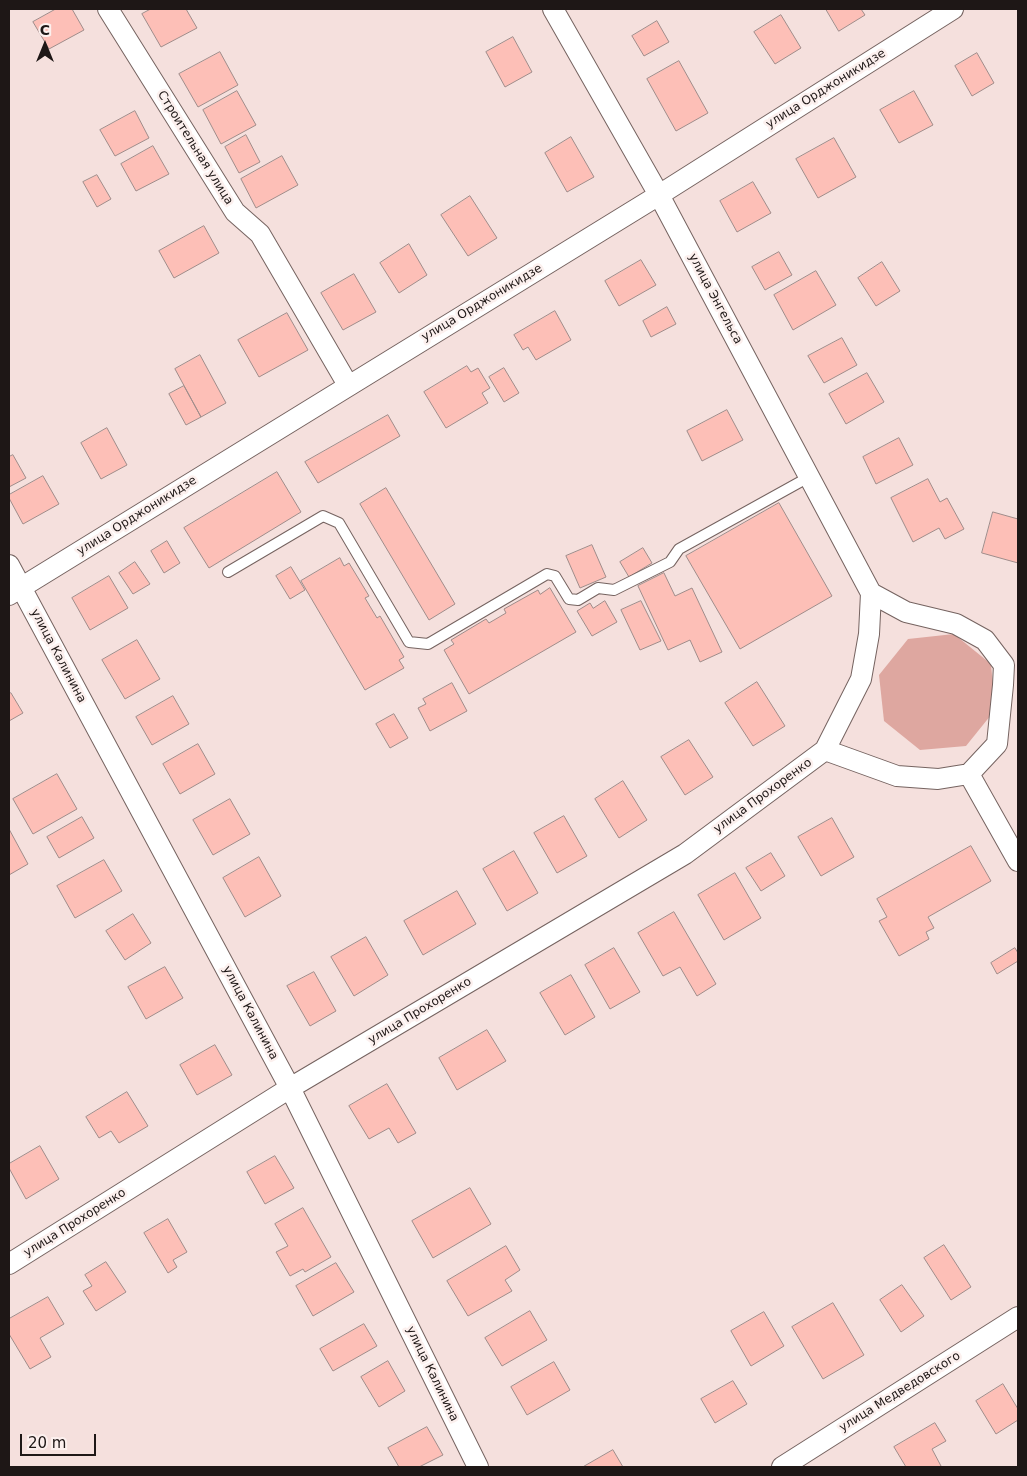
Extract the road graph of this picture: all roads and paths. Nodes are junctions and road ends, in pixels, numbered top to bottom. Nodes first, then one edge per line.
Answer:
1 (108, 9) edge
2 (553, 9) edge
3 (953, 9) edge
4 (659, 195) junction
5 (348, 385) junction
6 (810, 477) junction
7 (9, 564) edge
8 (228, 572) dead end
9 (15, 591) edge
10 (871, 593) junction
11 (1011, 660) edge
12 (825, 750) junction
13 (970, 774) junction
14 (1018, 861) edge
15 (290, 1088) junction
16 (9, 1264) edge
17 (1018, 1317) edge
18 (478, 1467) edge
19 (782, 1467) edge

1 - 5 street, Строительная улица
2 - 4 street, улица Энгельса
3 - 4 street, улица Орджоникидзе
4 - 5 street, улица Орджоникидзе
4 - 6 street, улица Энгельса
5 - 9 street, улица Орджоникидзе
6 - 8 lane
6 - 10 street, улица Энгельса
7 - 9 street, улица Калинина
9 - 15 street, улица Калинина
10 - 11 street
10 - 12 street, улица Прохоренко
11 - 13 street
12 - 13 street, улица Прохоренко
12 - 15 street, улица Прохоренко
13 - 14 street
15 - 16 street, улица Прохоренко
15 - 18 street, улица Калинина
17 - 19 street, улица Медведовского

